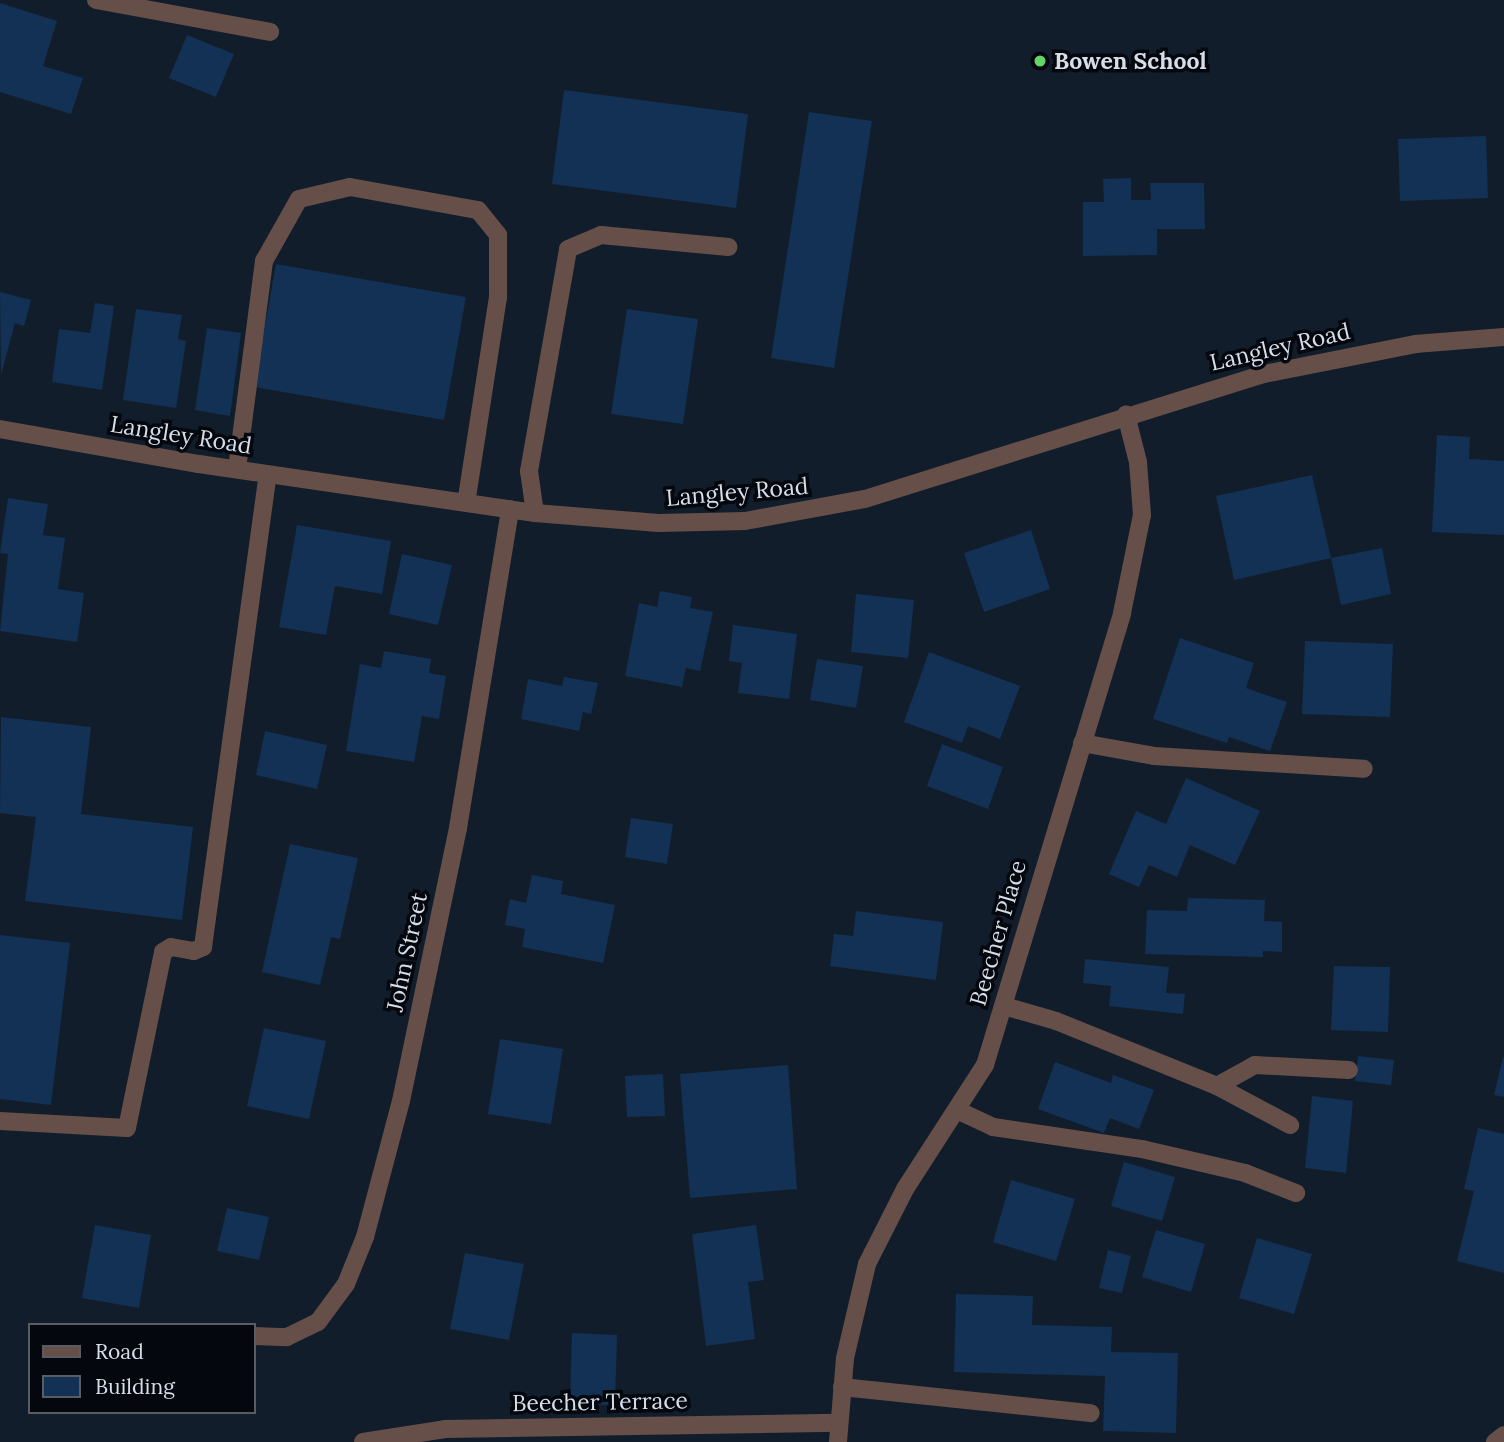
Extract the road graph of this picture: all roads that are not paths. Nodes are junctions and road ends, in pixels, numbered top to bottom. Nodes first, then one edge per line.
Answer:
1 (96, 0) edge
2 (270, 32) dead end
3 (728, 247) dead end
4 (1504, 337) edge
5 (1126, 415) junction
6 (0, 429) edge
7 (237, 469) junction
8 (268, 474) junction
9 (467, 503) junction
10 (510, 509) junction
11 (535, 513) junction
12 (1082, 743) junction
13 (1364, 769) dead end
14 (1004, 1006) junction
15 (1349, 1070) dead end
16 (1217, 1086) junction
17 (959, 1111) junction
18 (0, 1121) edge
19 (1290, 1125) dead end
20 (1296, 1193) dead end
21 (256, 1336) edge
22 (842, 1387) junction
23 (1091, 1413) dead end
24 (839, 1423) junction
25 (1504, 1436) edge
26 (363, 1442) edge
27 (838, 1442) edge
28 (1494, 1442) edge

1 - 2 street
3 - 11 street
4 - 5 street, Langley Road
5 - 11 street, Langley Road
5 - 12 street, Beecher Place
6 - 7 street, Langley Road
7 - 8 street, Langley Road
7 - 9 street
8 - 9 street, Langley Road
8 - 18 street
9 - 10 street, Langley Road
10 - 11 street, Langley Road
10 - 21 street, John Street
12 - 13 street
12 - 14 street, Beecher Place
14 - 16 street
14 - 17 street, Beecher Place
15 - 16 street
16 - 19 street
17 - 20 street
17 - 22 street, Beecher Place
22 - 23 street
22 - 24 street, Beecher Place
24 - 26 street, Beecher Terrace
24 - 27 street, Beecher Place
25 - 28 street

